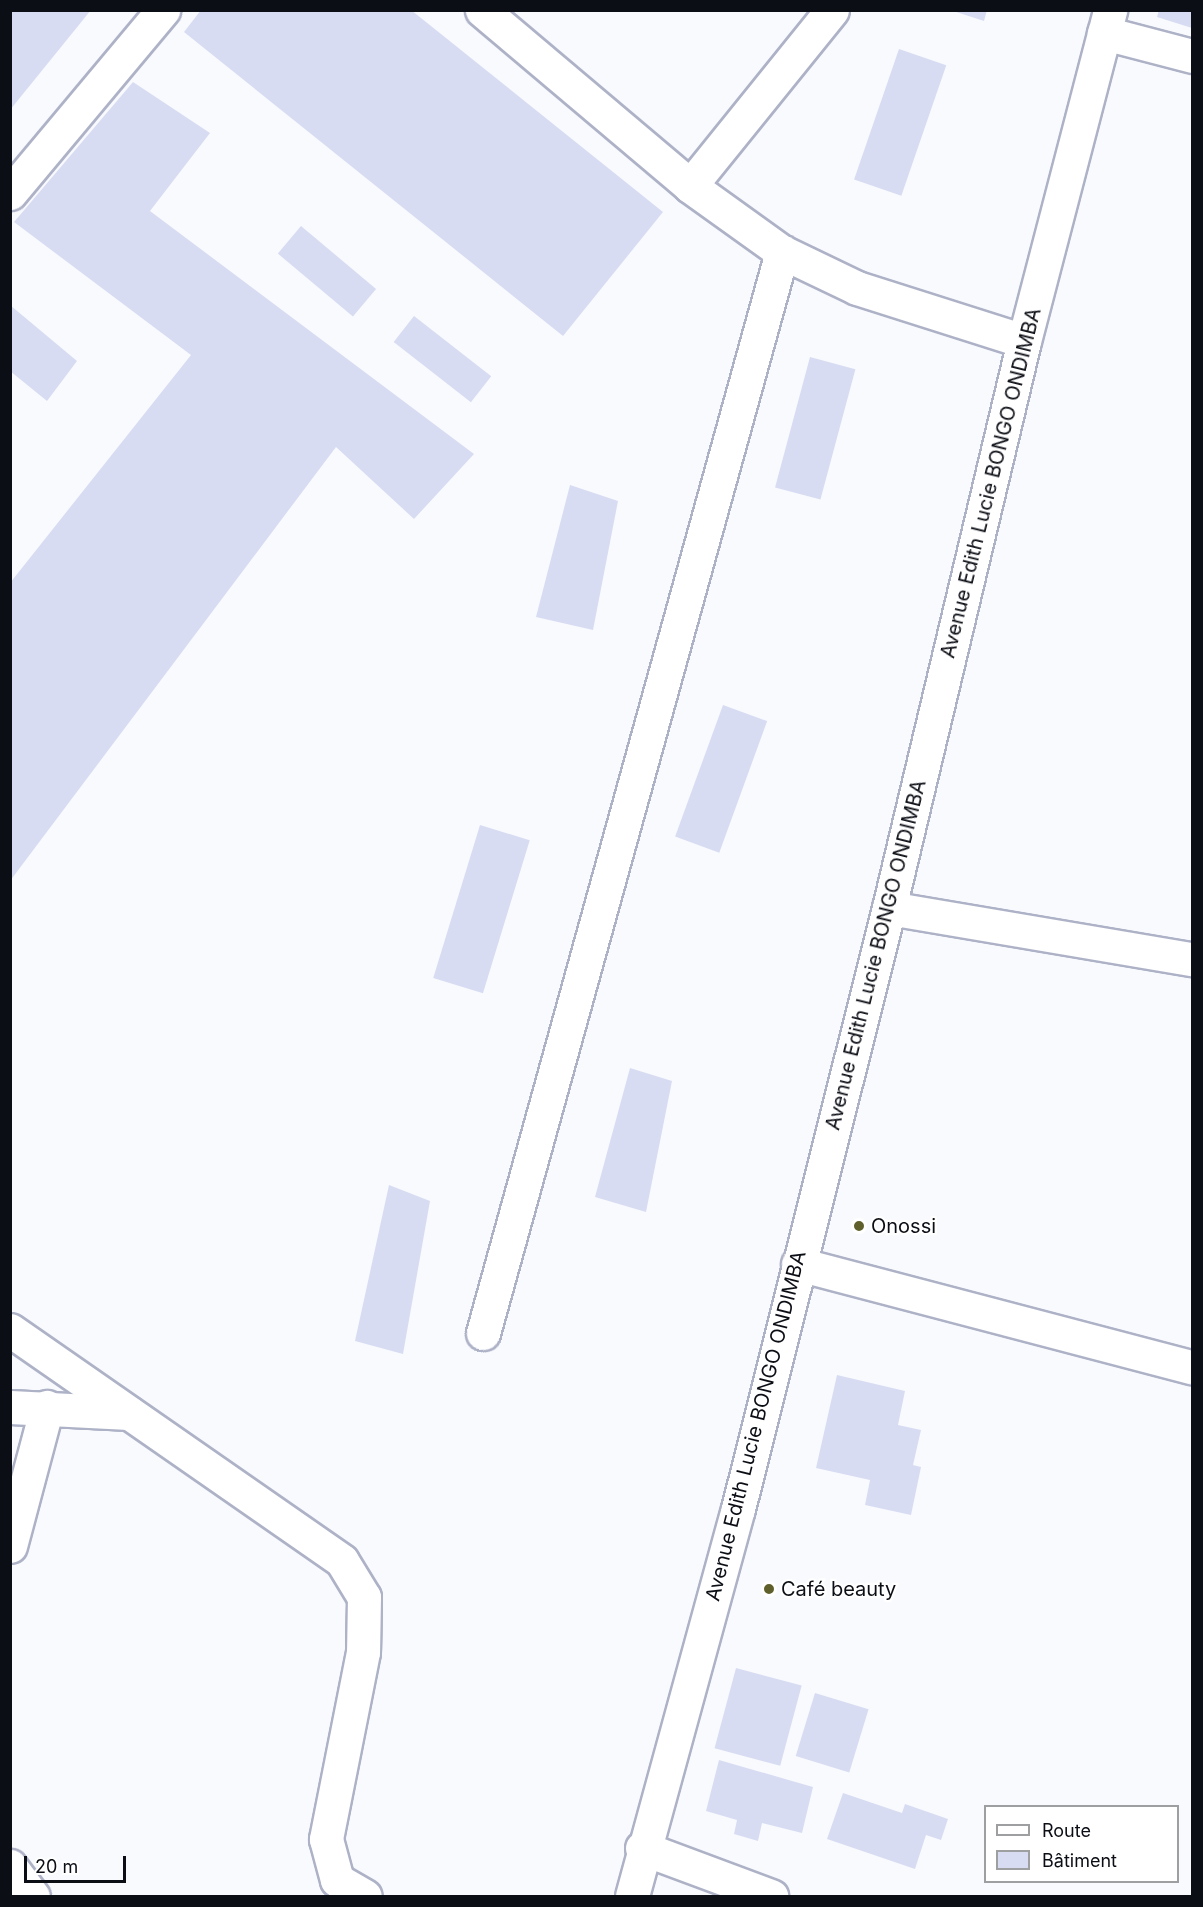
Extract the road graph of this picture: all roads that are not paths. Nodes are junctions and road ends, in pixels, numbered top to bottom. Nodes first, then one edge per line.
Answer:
1 (163, 10) edge
2 (482, 10) edge
3 (832, 10) edge
4 (1107, 22) edge
5 (1192, 56) edge
6 (690, 186) junction
7 (10, 193) edge
8 (782, 252) junction
9 (1024, 341) junction
10 (889, 908) junction
11 (1192, 959) edge
12 (798, 1264) junction
13 (10, 1330) edge
14 (483, 1333) dead end
15 (1192, 1367) edge
16 (10, 1407) edge
17 (47, 1407) junction
18 (129, 1413) junction
19 (10, 1546) edge
20 (642, 1848) junction
21 (10, 1866) edge
22 (33, 1896) edge
23 (365, 1896) edge
24 (632, 1896) edge
25 (771, 1896) edge

1 - 7 main road
2 - 6 main road
3 - 6 main road
4 - 5 main road
4 - 9 main road, Avenue Edith Lucie BONGO ONDIMBA
6 - 8 main road
8 - 9 main road
8 - 14 main road
9 - 10 main road, Avenue Edith Lucie BONGO ONDIMBA
10 - 11 main road
10 - 12 main road, Avenue Edith Lucie BONGO ONDIMBA
12 - 15 main road
12 - 20 main road, Avenue Edith Lucie BONGO ONDIMBA
13 - 18 main road
16 - 17 main road
17 - 18 main road
17 - 19 main road
18 - 23 main road
20 - 24 main road, Avenue Edith Lucie BONGO ONDIMBA
20 - 25 main road
21 - 22 main road

